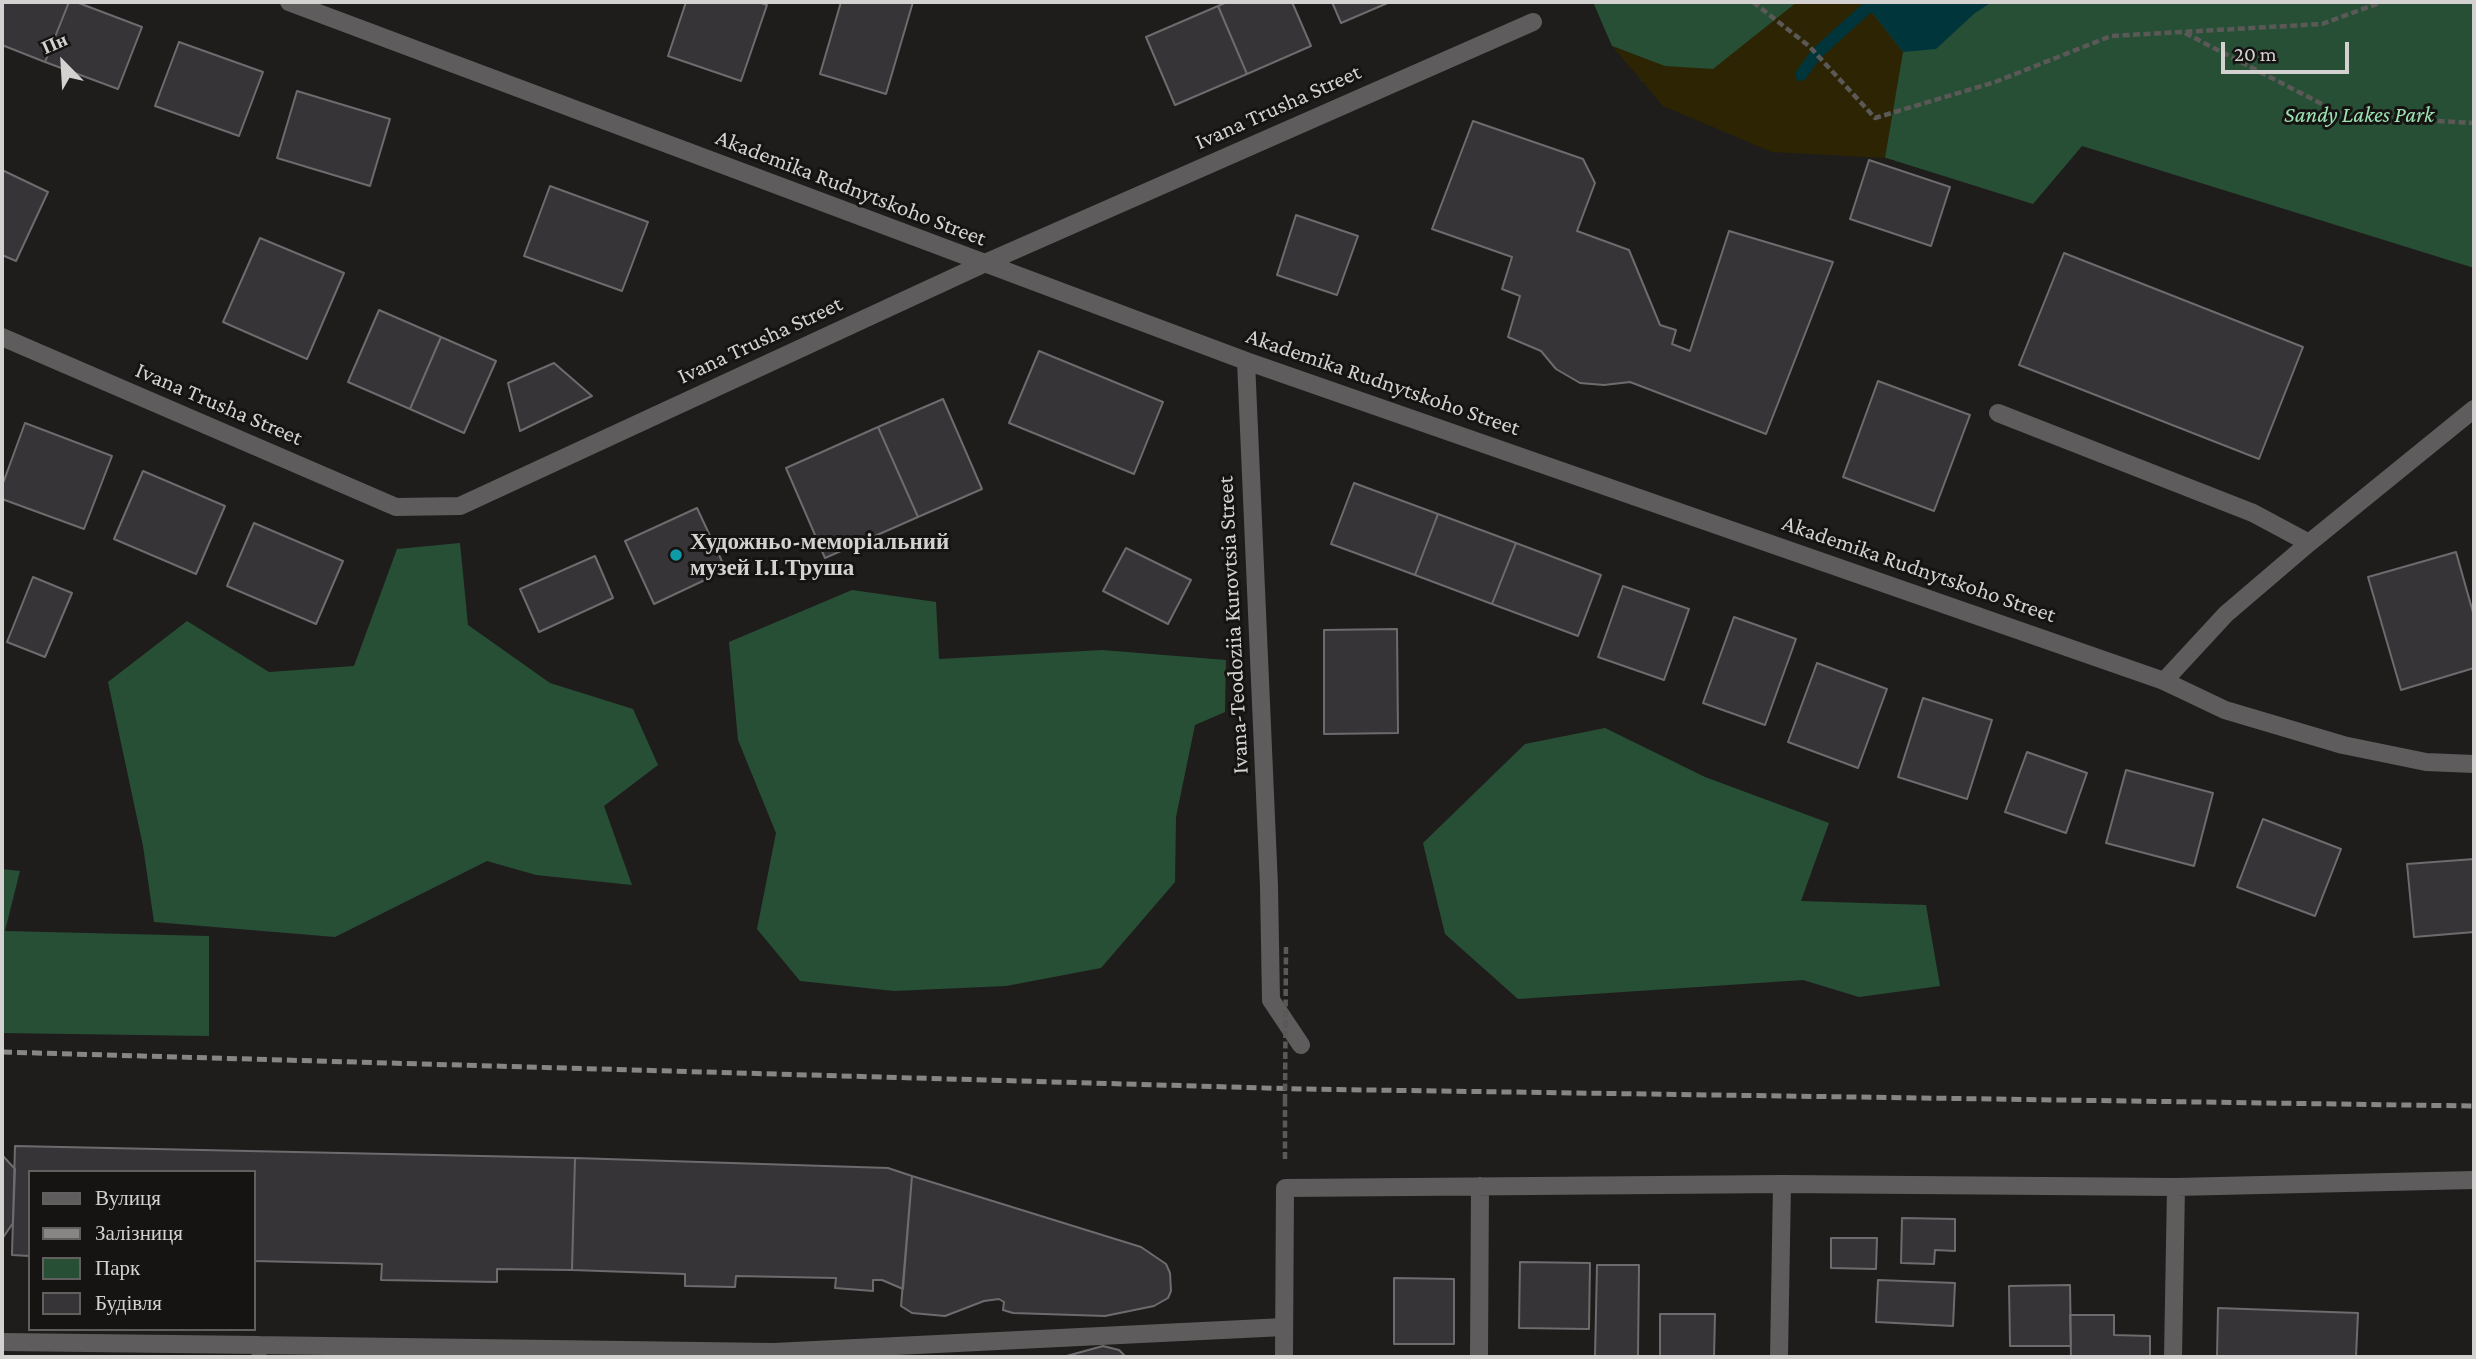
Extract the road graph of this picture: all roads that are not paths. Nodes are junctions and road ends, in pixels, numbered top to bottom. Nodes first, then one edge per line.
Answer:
1 (289, 2) edge
2 (1533, 22) dead end
3 (983, 264) junction
4 (2, 338) edge
5 (1246, 361) junction
6 (2474, 409) edge
7 (1998, 413) dead end
8 (2309, 544) junction
9 (2164, 681) junction
10 (2474, 764) edge
11 (1301, 1045) dead end
12 (2474, 1180) edge
13 (1782, 1184) junction
14 (1480, 1186) junction
15 (2176, 1187) junction
16 (1284, 1327) junction
17 (2, 1342) edge
18 (259, 1351) edge
19 (1283, 1357) edge
20 (1479, 1357) edge
21 (1779, 1357) edge
22 (2173, 1357) edge

1 - 3 street, Akademika Rudnytskoho Street
2 - 3 street, Ivana Trusha Street
3 - 4 street, Ivana Trusha Street
3 - 5 street, Akademika Rudnytskoho Street
5 - 9 street, Akademika Rudnytskoho Street
5 - 11 street, Ivana-Teodoziia Kurovtsia Street
6 - 8 street
7 - 8 street
8 - 9 street
9 - 10 street, Akademika Rudnytskoho Street
12 - 15 street
13 - 14 street
13 - 15 street
13 - 21 street
14 - 16 street
14 - 20 street
15 - 22 street
16 - 18 street
16 - 19 street
17 - 18 street

